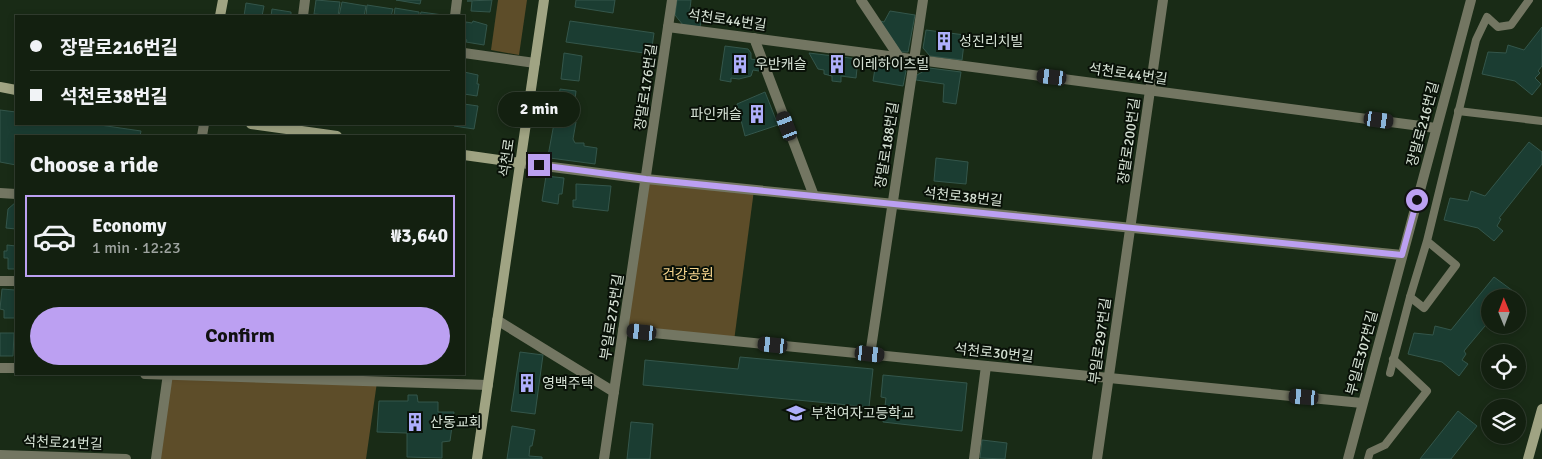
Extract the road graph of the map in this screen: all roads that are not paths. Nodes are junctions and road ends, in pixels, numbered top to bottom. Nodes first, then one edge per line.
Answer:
1 (223, 0) edge
2 (305, 0) edge
3 (457, 0) edge
4 (544, 0) edge
5 (672, 0) edge
6 (861, 0) edge
7 (923, 0) edge
8 (1163, 0) edge
9 (1470, 0) edge
10 (1529, 0) edge
11 (220, 15) edge
12 (303, 15) edge
13 (455, 15) edge
14 (668, 27) junction
15 (754, 38) junction
16 (465, 53) edge
17 (899, 57) junction
18 (914, 59) junction
19 (535, 63) junction
20 (0, 87) edge
21 (15, 90) edge
22 (1150, 90) junction
23 (1458, 111) junction
24 (1542, 121) edge
25 (269, 125) edge
26 (287, 126) edge
27 (1436, 128) junction
28 (332, 135) edge
29 (465, 155) edge
30 (521, 163) junction
31 (646, 179) junction
32 (15, 194) edge
33 (0, 196) edge
34 (814, 196) junction
35 (892, 204) junction
36 (1130, 227) junction
37 (1426, 241) junction
38 (1402, 255) junction
39 (0, 281) edge
40 (15, 281) edge
41 (1410, 296) junction
42 (497, 320) junction
43 (623, 330) junction
44 (870, 354) junction
45 (1393, 359) junction
46 (986, 366) junction
47 (0, 368) edge
48 (15, 368) edge
49 (1390, 373) dead end
50 (168, 375) edge
51 (197, 375) edge
52 (1109, 378) junction
53 (488, 385) junction
54 (614, 392) junction
55 (1362, 403) junction
56 (1542, 409) edge
57 (0, 454) edge
58 (126, 459) edge
59 (156, 459) edge
60 (477, 459) edge
61 (604, 459) edge
62 (974, 459) edge
63 (1098, 459) edge
64 (1348, 459) edge
65 (1368, 459) edge
66 (1528, 459) edge

1 - 11 street
2 - 12 street
3 - 13 street
4 - 19 street, 석천로
5 - 14 street, 장말로176번길
6 - 17 street
7 - 18 street, 장말로188번길
8 - 22 street, 장말로200번길
9 - 27 street, 장말로216번길
10 - 23 lane
14 - 15 street, 석천로44번길
14 - 31 street, 장말로176번길
15 - 17 street, 석천로44번길
15 - 34 street
16 - 19 street
17 - 18 street, 석천로44번길
18 - 22 street, 석천로44번길
18 - 35 street, 장말로188번길
19 - 30 street, 석천로
20 - 21 street
22 - 27 street, 석천로44번길
22 - 36 street, 장말로200번길
23 - 24 lane
23 - 37 lane
25 - 26 street
26 - 28 street
27 - 38 street, 장말로216번길
29 - 30 street
30 - 31 street, 석천로38번길
30 - 42 street, 석천로
31 - 34 street, 석천로38번길
31 - 43 street, 부일로275번길
32 - 33 street
34 - 35 street, 석천로38번길
35 - 36 street, 석천로38번길
35 - 44 street, 장말로188번길
36 - 38 street, 석천로38번길
36 - 52 street, 부일로297번길
37 - 41 lane
37 - 41 lane
38 - 55 street, 부일로307번길
39 - 40 street
41 - 45 lane
42 - 53 street, 석천로
42 - 54 street
43 - 44 street, 석천로30번길
43 - 54 street, 부일로275번길
44 - 46 street, 석천로30번길
45 - 49 lane
45 - 65 lane
46 - 52 street, 석천로30번길
46 - 62 street
47 - 48 street
50 - 59 street
51 - 53 street
52 - 55 street, 석천로30번길
52 - 63 street, 부일로297번길
53 - 60 street, 석천로
54 - 61 street, 부일로275번길
55 - 64 street, 부일로307번길
56 - 66 street
57 - 58 street, 석천로21번길

